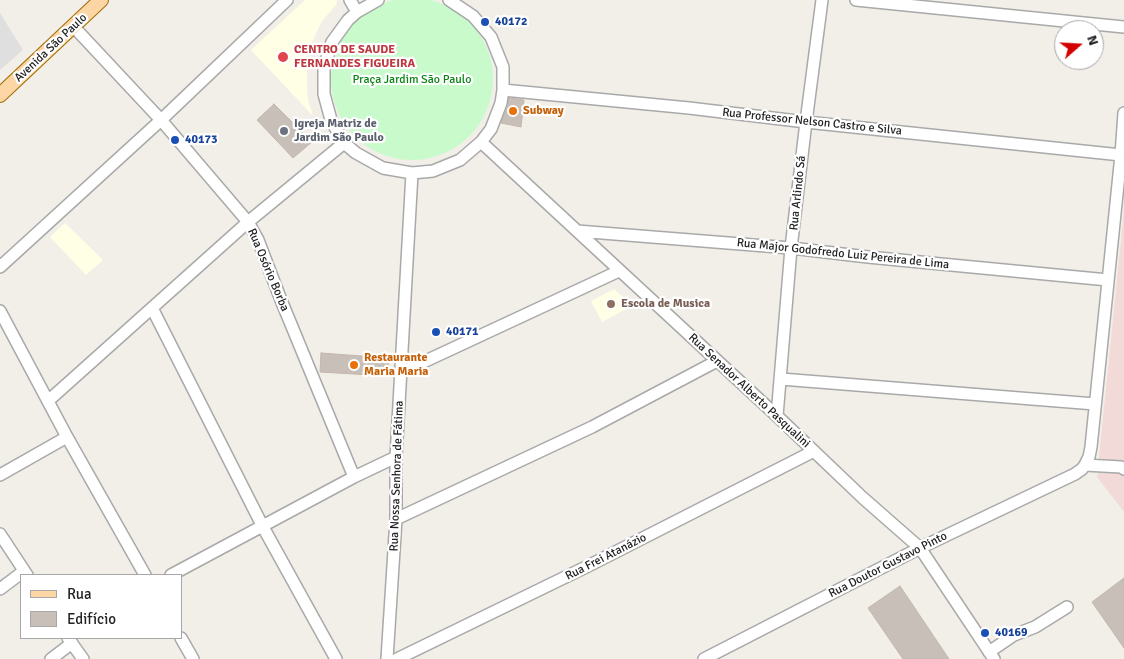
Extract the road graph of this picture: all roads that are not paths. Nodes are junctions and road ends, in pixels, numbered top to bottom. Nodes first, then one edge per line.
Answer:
1 (101, 0) edge
2 (287, 0) edge
3 (350, 0) edge
4 (378, 0) edge
5 (449, 0) edge
6 (822, 0) edge
7 (856, 0) edge
8 (874, 1) edge
9 (358, 12) junction
10 (73, 26) junction
11 (1124, 27) edge
12 (503, 90) junction
13 (0, 95) edge
14 (1124, 113) edge
15 (161, 120) junction
16 (806, 122) junction
17 (481, 142) junction
18 (344, 143) junction
19 (1121, 155) junction
20 (412, 173) junction
21 (248, 222) junction
22 (577, 231) junction
23 (791, 248) junction
24 (0, 267) edge
25 (619, 270) junction
26 (1108, 280) junction
27 (152, 308) junction
28 (0, 311) edge
29 (717, 361) junction
30 (402, 372) junction
31 (781, 379) junction
32 (48, 401) junction
33 (1095, 404) junction
34 (777, 416) junction
35 (67, 437) junction
36 (814, 451) junction
37 (396, 457) junction
38 (1086, 465) junction
39 (1124, 470) edge
40 (0, 475) edge
41 (354, 477) junction
42 (396, 519) junction
43 (263, 527) junction
44 (0, 534) edge
45 (920, 548) junction
46 (26, 573) edge
47 (144, 574) edge
48 (173, 574) edge
49 (20, 577) edge
50 (0, 589) edge
51 (1067, 607) dead end
52 (182, 639) edge
53 (70, 640) edge
54 (992, 655) edge
55 (52, 659) edge
56 (83, 659) edge
57 (193, 659) edge
58 (336, 659) edge
59 (387, 659) edge
60 (397, 659) edge
61 (704, 659) edge

1 - 10 main road, Avenida São Paulo
2 - 15 street
3 - 9 street
4 - 9 street
5 - 12 street
6 - 16 street, Rua Arlindo Sá
7 - 8 street
8 - 11 street
9 - 18 street
10 - 13 main road, Avenida São Paulo
10 - 15 street, Rua Osório Borba
12 - 16 street, Rua Professor Nelson Castro e Silva
12 - 17 street
14 - 19 street
15 - 21 street, Rua Osório Borba
15 - 24 street
16 - 19 street, Rua Professor Nelson Castro e Silva
16 - 23 street, Rua Arlindo Sá
17 - 20 street
17 - 22 street, Rua Senador Alberto Pasqualini
18 - 20 street
18 - 21 street
19 - 26 street
20 - 30 street, Rua Nossa Senhora de Fátima
21 - 27 street
21 - 41 street, Rua Osório Borba
22 - 23 street, Rua Major Godofredo Luiz Pereira de Lima
22 - 25 street, Rua Senador Alberto Pasqualini
23 - 26 street, Rua Major Godofredo Luiz Pereira de Lima
23 - 31 street, Rua Arlindo Sá
25 - 29 street, Rua Senador Alberto Pasqualini
25 - 30 street
26 - 33 street
27 - 32 street
27 - 43 street
28 - 32 street
29 - 34 street, Rua Senador Alberto Pasqualini
29 - 42 street
30 - 37 street, Rua Nossa Senhora de Fátima
31 - 33 street
31 - 34 street, Rua Arlindo Sá
32 - 35 street
33 - 38 street
34 - 36 street, Rua Senador Alberto Pasqualini
35 - 40 street
35 - 47 street
36 - 45 street, Rua Senador Alberto Pasqualini
36 - 60 street, Rua Frei Atanázio
37 - 41 street
37 - 42 street, Rua Nossa Senhora de Fátima
38 - 39 street
38 - 45 street, Rua Doutor Gustavo Pinto
41 - 43 street
42 - 59 street, Rua Nossa Senhora de Fátima
43 - 48 street
43 - 58 street
44 - 46 street
45 - 54 street, Rua Senador Alberto Pasqualini
45 - 61 street, Rua Doutor Gustavo Pinto
49 - 50 street
51 - 54 street
52 - 57 street
53 - 55 street
53 - 56 street

